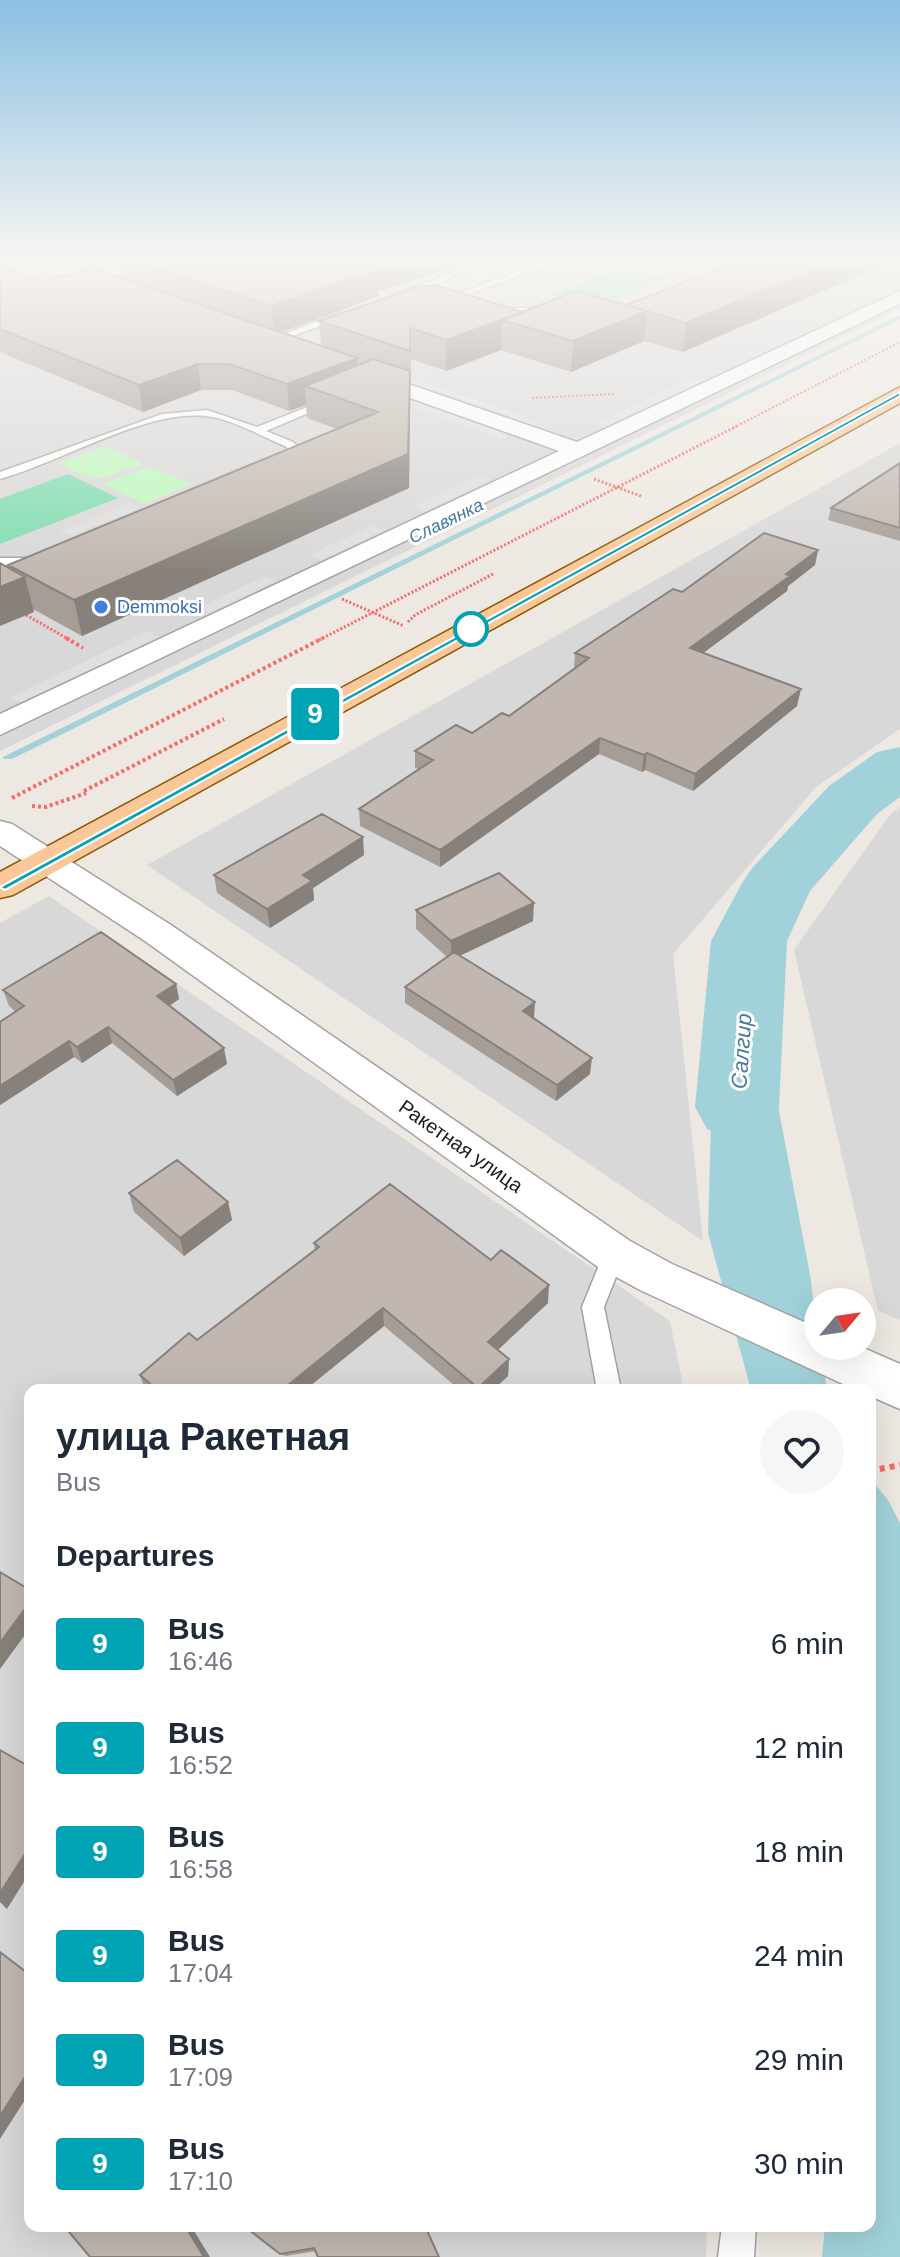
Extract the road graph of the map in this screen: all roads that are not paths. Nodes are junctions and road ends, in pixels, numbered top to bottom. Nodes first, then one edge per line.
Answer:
1 (758, 365) edge
2 (339, 367) edge
3 (900, 394) edge
4 (338, 398) edge
5 (255, 431) junction
6 (580, 451) junction
7 (265, 469) edge
8 (0, 476) edge
9 (48, 558) edge
10 (0, 562) edge
11 (0, 726) edge
12 (0, 831) edge
13 (46, 862) junction
14 (0, 887) edge
15 (614, 1254) junction
16 (608, 1384) edge
17 (900, 1387) edge
18 (738, 2232) edge
19 (736, 2257) edge

1 - 6 street
2 - 6 street
3 - 13 main road
4 - 5 lane
5 - 7 lane
5 - 8 lane
6 - 11 street
9 - 10 lane
12 - 13 street, Ракетная улица
13 - 14 main road
13 - 15 street, Ракетная улица
15 - 16 lane
15 - 17 street, Ракетная улица
18 - 19 lane

